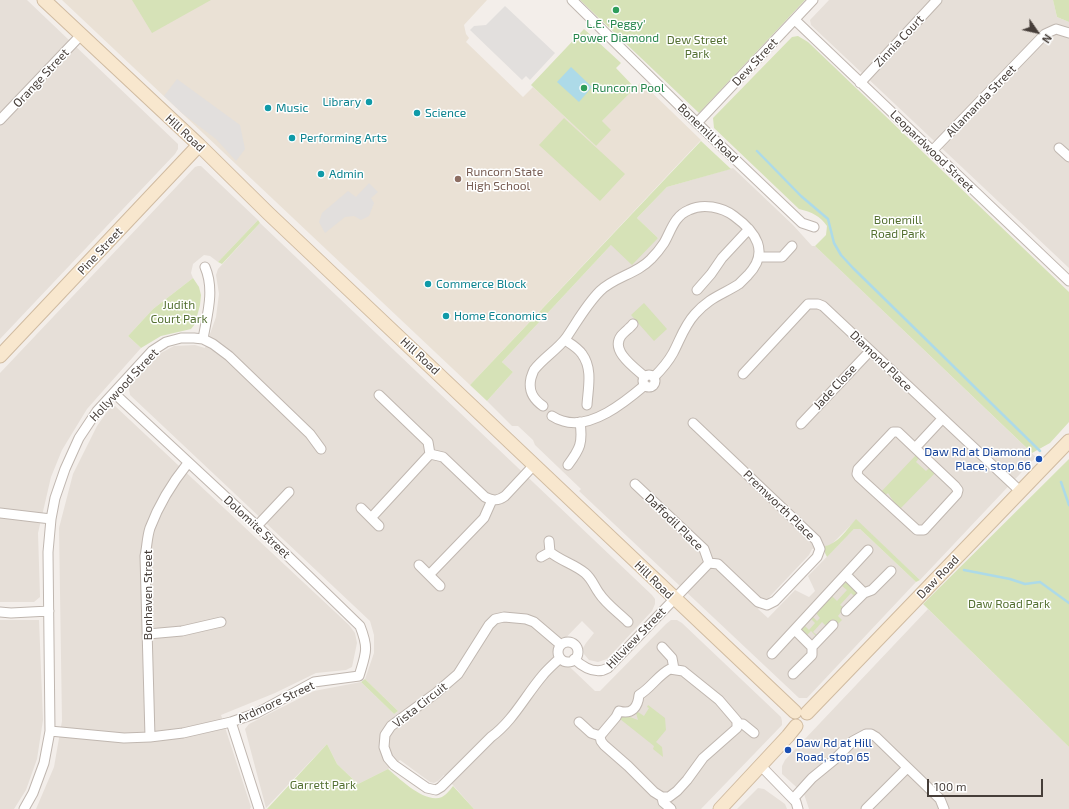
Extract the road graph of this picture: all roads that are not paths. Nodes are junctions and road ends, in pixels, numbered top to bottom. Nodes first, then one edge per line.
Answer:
1 (44, 0) edge
2 (572, 0) edge
3 (813, 0) edge
4 (938, 0) edge
5 (795, 20) junction
6 (1069, 33) edge
7 (81, 35) junction
8 (860, 83) junction
9 (0, 120) edge
10 (697, 123) junction
11 (199, 145) junction
12 (1060, 148) dead end
13 (932, 151) junction
14 (1069, 157) edge
15 (814, 227) dead end
16 (748, 229) junction
17 (792, 246) dead end
18 (760, 257) junction
19 (205, 267) dead end
20 (1069, 281) edge
21 (697, 290) dead end
22 (633, 324) dead end
23 (203, 339) junction
24 (565, 340) junction
25 (870, 351) junction
26 (0, 356) edge
27 (743, 374) dead end
28 (645, 381) junction
29 (114, 393) junction
30 (379, 395) dead end
31 (588, 405) dead end
32 (543, 406) dead end
33 (552, 416) dead end
34 (942, 419) junction
35 (580, 422) junction
36 (693, 423) dead end
37 (801, 424) dead end
38 (1069, 441) edge
39 (915, 448) junction
40 (321, 449) dead end
41 (430, 454) junction
42 (188, 463) junction
43 (534, 465) junction
44 (568, 465) dead end
45 (635, 484) dead end
46 (1020, 491) junction
47 (289, 492) dead end
48 (492, 500) junction
49 (361, 508) dead end
50 (0, 513) edge
51 (371, 518) junction
52 (51, 519) junction
53 (256, 526) junction
54 (379, 526) dead end
55 (549, 541) dead end
56 (868, 550) dead end
57 (550, 552) junction
58 (541, 557) dead end
59 (709, 563) junction
60 (419, 565) dead end
61 (891, 571) dead end
62 (430, 575) junction
63 (846, 575) junction
64 (440, 586) dead end
65 (864, 593) junction
66 (674, 599) junction
67 (49, 611) junction
68 (846, 611) dead end
69 (0, 612) edge
70 (222, 622) dead end
71 (628, 622) dead end
72 (833, 625) dead end
73 (795, 630) junction
74 (148, 634) junction
75 (561, 645) junction
76 (812, 646) junction
77 (662, 647) dead end
78 (772, 654) dead end
79 (560, 658) junction
80 (574, 659) junction
81 (674, 669) junction
82 (793, 674) dead end
83 (359, 676) joint
84 (801, 713) junction
85 (231, 722) junction
86 (579, 722) dead end
87 (737, 724) junction
88 (50, 731) junction
89 (754, 733) dead end
90 (600, 736) junction
91 (150, 738) junction
92 (761, 766) junction
93 (907, 768) junction
94 (662, 797) junction
95 (793, 799) junction
96 (24, 809) edge
97 (258, 809) edge
98 (671, 809) edge
99 (720, 809) edge
100 (798, 809) edge
101 (866, 809) edge
102 (944, 809) edge

1 - 7 street, Hill Road
2 - 10 street, Bonemill Road
3 - 5 street, Dew Street
4 - 8 street, Zinnia Court
5 - 8 street, Leopardwood Street
5 - 10 street, Dew Street
6 - 13 street, Allamanda Street
7 - 9 street, Orange Street
7 - 11 street, Hill Road
8 - 13 street, Leopardwood Street
10 - 15 street, Bonemill Road
11 - 26 street, Pine Street
11 - 43 street, Hill Road
12 - 14 street
13 - 20 street, Leopardwood Street
16 - 18 street
16 - 21 street
16 - 24 street
17 - 18 street
18 - 28 street
19 - 23 street
22 - 28 street
23 - 29 street, Hollywood Street
23 - 40 street, Hollywood Street
24 - 31 street
24 - 32 street
25 - 27 street, Diamond Place
25 - 34 street, Diamond Place
25 - 37 street, Jade Close
28 - 35 street
29 - 42 street, Dolomite Street
29 - 52 street, Hollywood Street
30 - 41 street
33 - 35 street
34 - 39 street
34 - 46 street, Diamond Place
35 - 44 street
36 - 59 street, Premworth Place
38 - 46 street, Daw Road
39 - 39 street
41 - 48 street
41 - 51 street
42 - 53 street, Dolomite Street
42 - 74 street, Bonhaven Street
43 - 48 street
43 - 66 street, Hill Road
45 - 59 street, Daffodil Place
46 - 84 street, Daw Road
47 - 53 street
48 - 62 street
49 - 51 street
50 - 52 street
51 - 54 street
52 - 67 street, Hollywood Street
53 - 83 street, Dolomite Street
55 - 57 street
56 - 63 street
57 - 58 street
57 - 71 street
59 - 66 street
60 - 62 street
61 - 65 street
62 - 64 street
63 - 65 street
63 - 73 street
65 - 68 street
66 - 80 street, Hillview Street
66 - 84 street, Hill Road
67 - 69 street
67 - 88 street, Hollywood Street
70 - 74 street
72 - 76 street
73 - 76 street
73 - 78 street
74 - 91 street, Bonhaven Street
75 - 79 street
75 - 79 street, Vista Circuit
75 - 80 street
76 - 82 street
77 - 81 street
79 - 80 street
81 - 87 street
81 - 90 street
83 - 85 street, Ardmore Street
84 - 92 street
85 - 91 street, Ardmore Street
85 - 97 street
86 - 90 street
87 - 89 street
87 - 94 street
88 - 91 street, Ardmore Street
88 - 96 street, Hollywood Street
90 - 94 street
92 - 95 street
92 - 99 street
93 - 95 street
93 - 101 street
93 - 102 street
94 - 98 street
95 - 100 street

